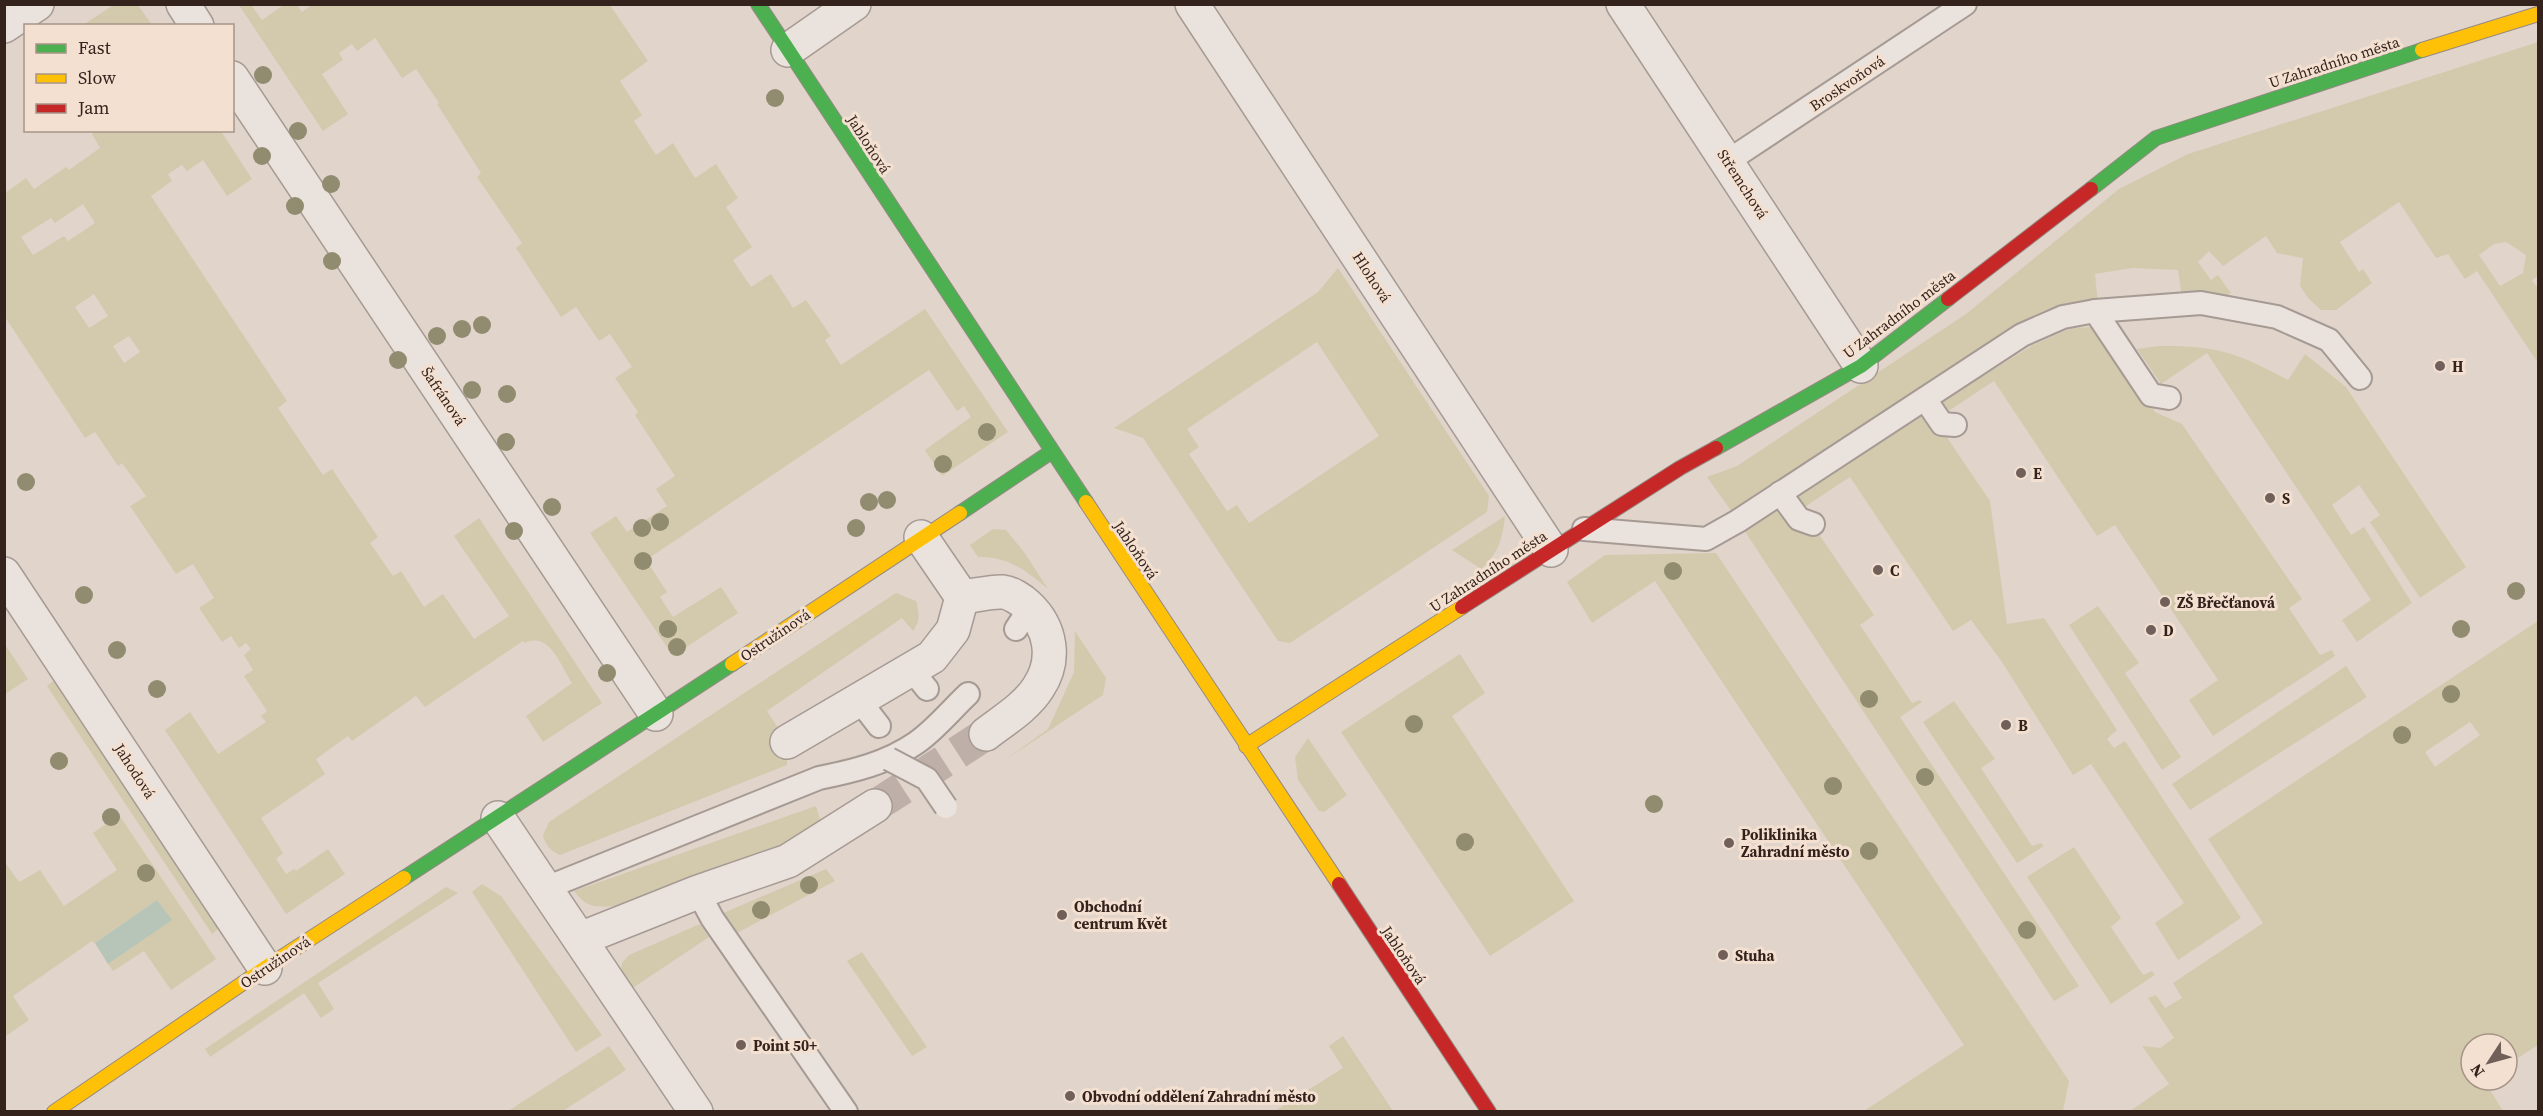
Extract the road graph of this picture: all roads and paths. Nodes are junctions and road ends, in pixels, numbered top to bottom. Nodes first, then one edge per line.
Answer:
1 (37, 4) edge
2 (183, 4) edge
3 (758, 4) edge
4 (855, 4) edge
5 (1192, 4) edge
6 (1623, 4) edge
7 (1965, 4) edge
8 (2538, 14) edge
9 (196, 24) edge
10 (4, 26) edge
11 (788, 50) junction
12 (234, 81) edge
13 (1728, 161) junction
14 (2095, 311) junction
15 (1862, 366) junction
16 (2360, 378) dead end
17 (2169, 398) dead end
18 (1925, 399) junction
19 (1955, 425) dead end
20 (1051, 452) junction
21 (1780, 493) junction
22 (1813, 524) dead end
23 (1584, 529) junction
24 (921, 537) junction
25 (1551, 550) junction
26 (4, 574) edge
27 (962, 597) junction
28 (968, 694) dead end
29 (859, 700) junction
30 (657, 714) junction
31 (879, 726) dead end
32 (986, 734) tunnel mouth
33 (787, 742) dead end
34 (1246, 746) junction
35 (889, 759) junction
36 (875, 806) tunnel mouth
37 (946, 807) dead end
38 (498, 818) junction
39 (546, 888) junction
40 (698, 892) junction
41 (580, 939) junction
42 (265, 968) junction
43 (54, 1112) edge
44 (696, 1112) edge
45 (846, 1112) edge
46 (1489, 1112) edge

1 - 10 street
2 - 9 street
3 - 11 street, Jabloňová
4 - 11 street
5 - 25 street, Hlohová
6 - 13 street, Střemchová
7 - 13 lane, Broskvoňová
8 - 15 street, U Zahradního města
11 - 20 street, Jabloňová
12 - 30 street, Šafránová
13 - 15 street, Střemchová
14 - 16 lane
14 - 17 lane
14 - 18 lane
15 - 23 street, U Zahradního města
18 - 19 lane
18 - 21 lane
20 - 24 street, Ostružinová
20 - 34 street, Jabloňová
21 - 22 lane
21 - 23 lane
23 - 25 street, U Zahradního města
24 - 27 street
24 - 30 street, Ostružinová
25 - 34 street, U Zahradního města
26 - 42 street, Jahodová
27 - 29 street
27 - 32 street
28 - 35 lane
29 - 31 lane
29 - 33 street
30 - 38 street, Ostružinová
34 - 46 street, Jabloňová
35 - 37 lane, bridge
35 - 39 lane
36 - 40 street
38 - 39 street
38 - 42 street, Ostružinová
39 - 41 street
40 - 41 street
40 - 45 lane
41 - 44 street
42 - 43 street, Ostružinová

